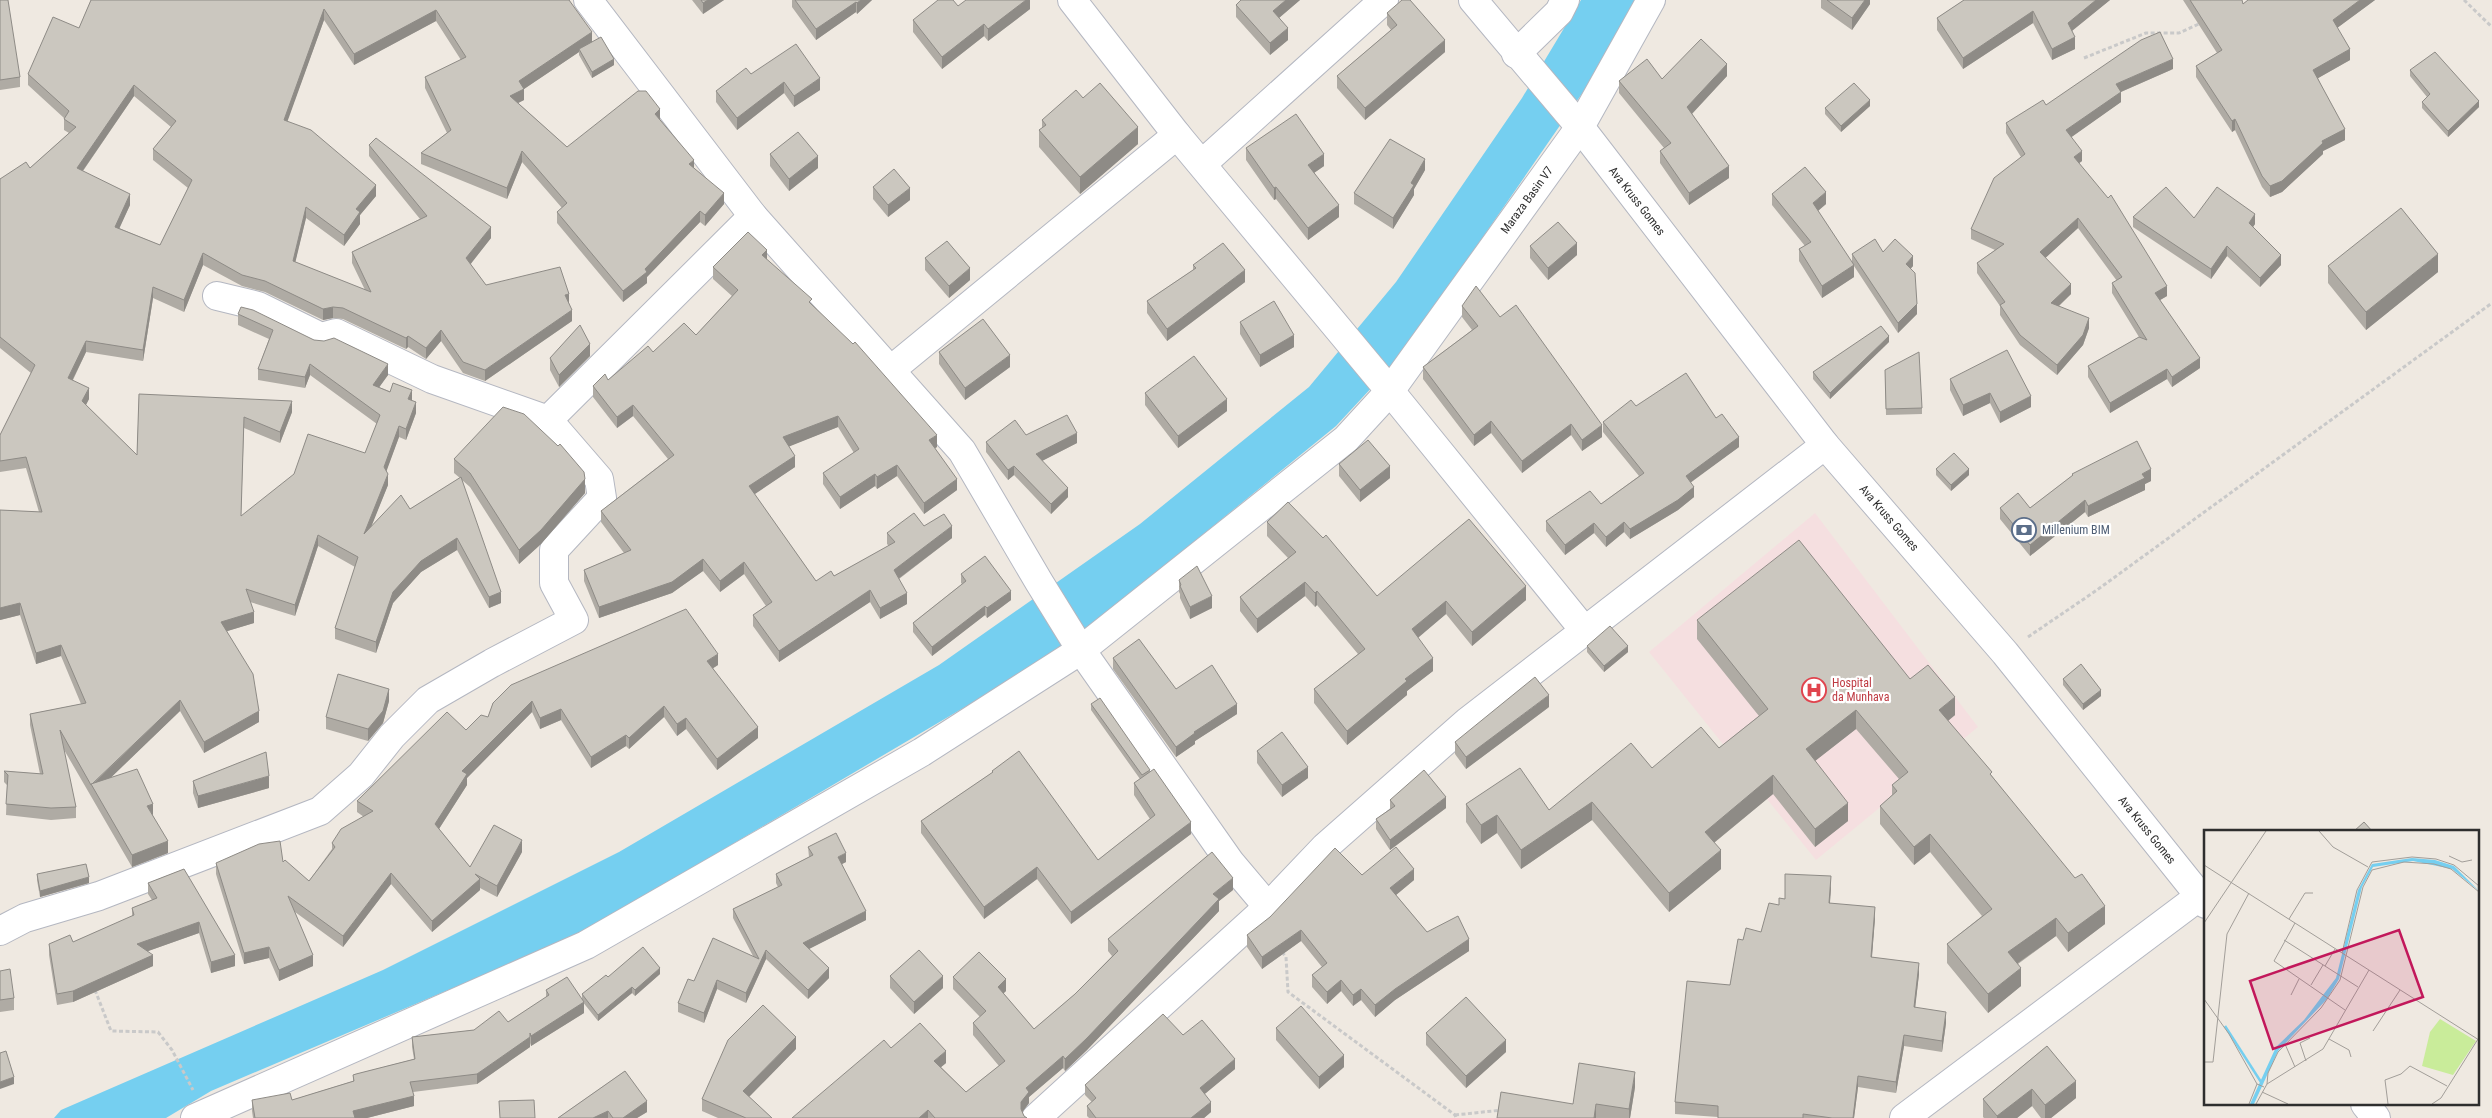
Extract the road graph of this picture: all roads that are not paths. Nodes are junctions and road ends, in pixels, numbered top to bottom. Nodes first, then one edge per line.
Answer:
1 (588, 0) edge
2 (1072, 0) edge
3 (1384, 0) edge
4 (1472, 0) edge
5 (1565, 0) edge
6 (1651, 0) edge
7 (1516, 54) junction
8 (1580, 127) junction
9 (1177, 135) junction
10 (1202, 164) junction
11 (753, 216) junction
12 (218, 296) dead end
13 (892, 369) junction
14 (1390, 391) junction
15 (548, 420) junction
16 (1825, 445) junction
17 (1584, 630) junction
18 (1081, 650) junction
19 (2203, 900) edge
20 (1261, 913) junction
21 (0, 931) edge
22 (2367, 1106) edge
23 (202, 1116) edge
24 (1036, 1118) edge
25 (1904, 1118) edge
26 (2376, 1118) edge

1 - 11 street
2 - 9 street
3 - 10 street
4 - 7 street, Ava Kruss Gomes
5 - 7 street
6 - 8 street, Maraza Basin V7
7 - 8 street, Ava Kruss Gomes
8 - 14 street, Maraza Basin V7
8 - 16 street, Ava Kruss Gomes
9 - 10 street
9 - 13 street
10 - 14 street
11 - 13 street
11 - 15 street
12 - 15 street
13 - 18 street
14 - 17 street
14 - 18 street, Maraza Basin V7
15 - 21 street
16 - 17 street
16 - 19 street, Ava Kruss Gomes
17 - 20 street
18 - 20 street
18 - 23 street, Maraza Basin V7
19 - 25 street
20 - 24 street
22 - 26 street

